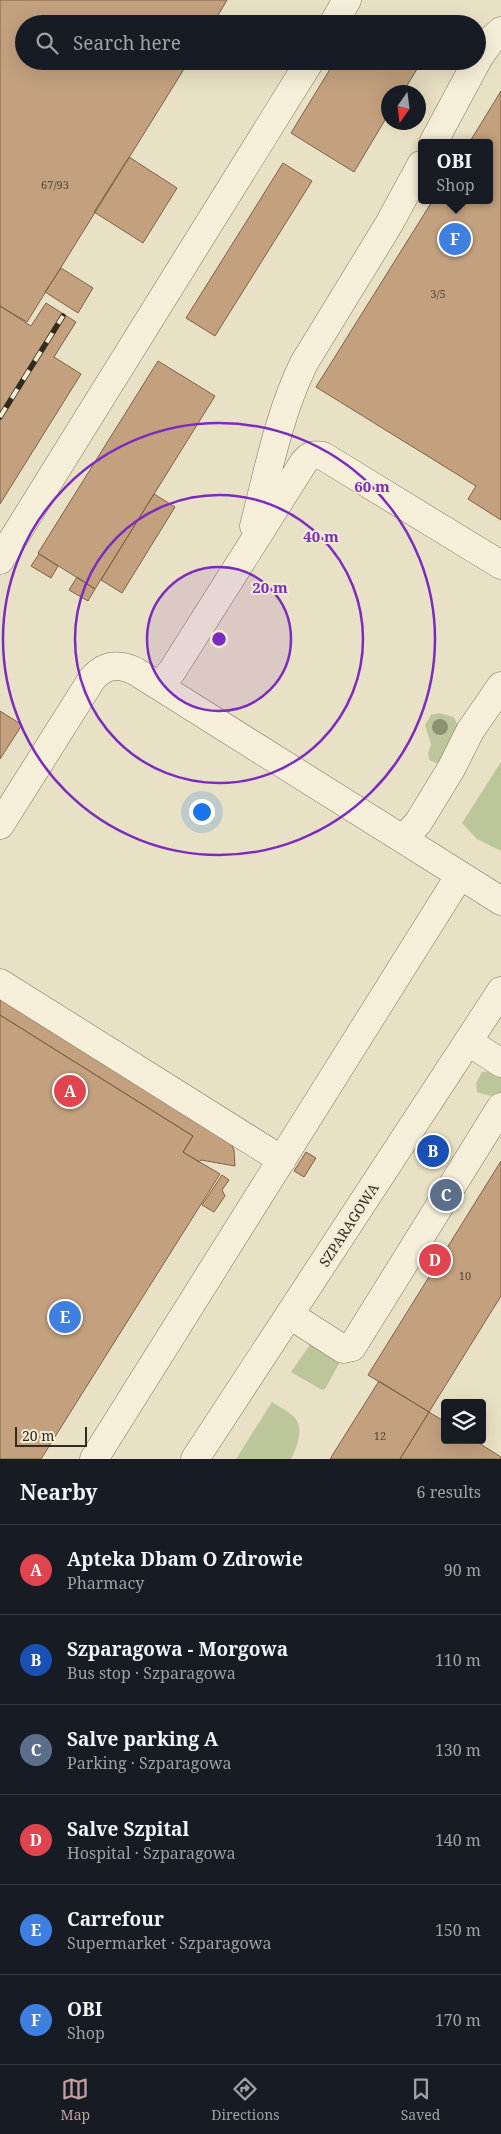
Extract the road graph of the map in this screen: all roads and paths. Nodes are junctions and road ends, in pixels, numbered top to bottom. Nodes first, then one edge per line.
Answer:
1 (348, 0) edge
2 (339, 15) edge
3 (501, 31) edge
4 (486, 48) edge
5 (304, 70) edge
6 (472, 70) edge
7 (435, 139) edge
8 (418, 171) edge
9 (247, 552) junction
10 (0, 560) edge
11 (501, 565) edge
12 (159, 686) junction
13 (501, 686) edge
14 (0, 825) edge
15 (404, 839) junction
16 (460, 875) junction
17 (501, 901) edge
18 (0, 983) edge
19 (501, 991) edge
20 (469, 1042) junction
21 (501, 1063) edge
22 (501, 1108) edge
23 (282, 1160) junction
24 (290, 1315) junction
25 (94, 1459) edge
26 (195, 1459) edge

1 - 2 street
3 - 4 street
5 - 10 street
6 - 7 street
8 - 9 street
9 - 11 street
9 - 12 street
12 - 14 street
12 - 15 street
13 - 15 street
15 - 16 street
16 - 17 street
16 - 23 street
18 - 23 street
19 - 20 street, SZPARAGOWA
20 - 21 street
20 - 24 street, SZPARAGOWA
22 - 24 street
23 - 25 street
24 - 26 street, SZPARAGOWA

